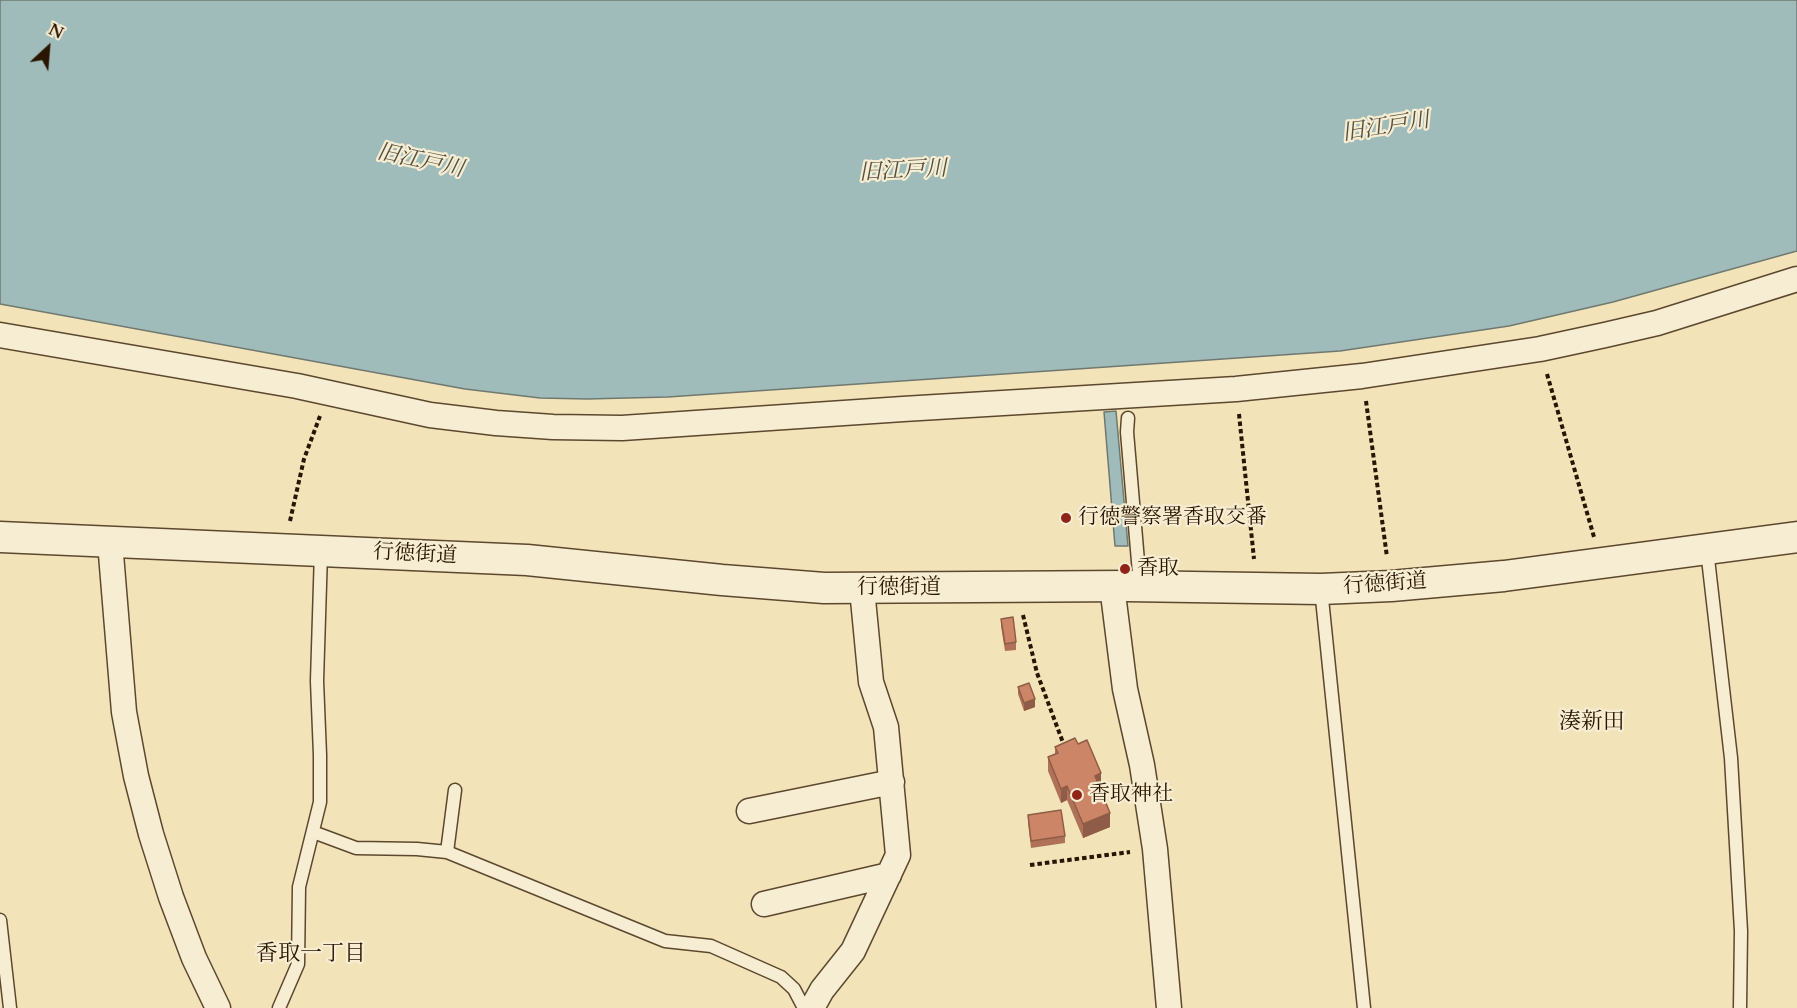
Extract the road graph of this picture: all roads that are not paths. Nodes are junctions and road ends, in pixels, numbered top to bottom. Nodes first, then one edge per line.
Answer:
1 (1794, 288) edge
2 (0, 335) edge
3 (1128, 418) dead end
4 (0, 537) edge
5 (1797, 537) edge
6 (110, 542) junction
7 (321, 550) junction
8 (1707, 550) junction
9 (1126, 586) junction
10 (862, 589) junction
11 (1321, 589) junction
12 (892, 782) junction
13 (455, 790) dead end
14 (748, 811) dead end
15 (313, 832) junction
16 (447, 852) junction
17 (889, 875) junction
18 (764, 904) dead end
19 (0, 920) edge
20 (10, 1008) edge
21 (218, 1008) edge
22 (279, 1008) edge
23 (804, 1008) edge
24 (812, 1008) edge
25 (1169, 1008) edge
26 (1364, 1008) edge
27 (1740, 1008) edge

1 - 2 street
3 - 9 lane
4 - 6 street, 行徳街道
5 - 8 street, 行徳街道
6 - 7 street, 行徳街道
6 - 21 street
7 - 10 street, 行徳街道
7 - 15 lane
8 - 11 street, 行徳街道
8 - 27 lane
9 - 10 street, 行徳街道
9 - 11 street, 行徳街道
9 - 25 street
10 - 12 street
11 - 26 lane
12 - 14 street
12 - 17 street
13 - 16 lane
15 - 16 lane
15 - 22 lane
16 - 23 lane
17 - 18 street
17 - 24 street
19 - 20 lane

